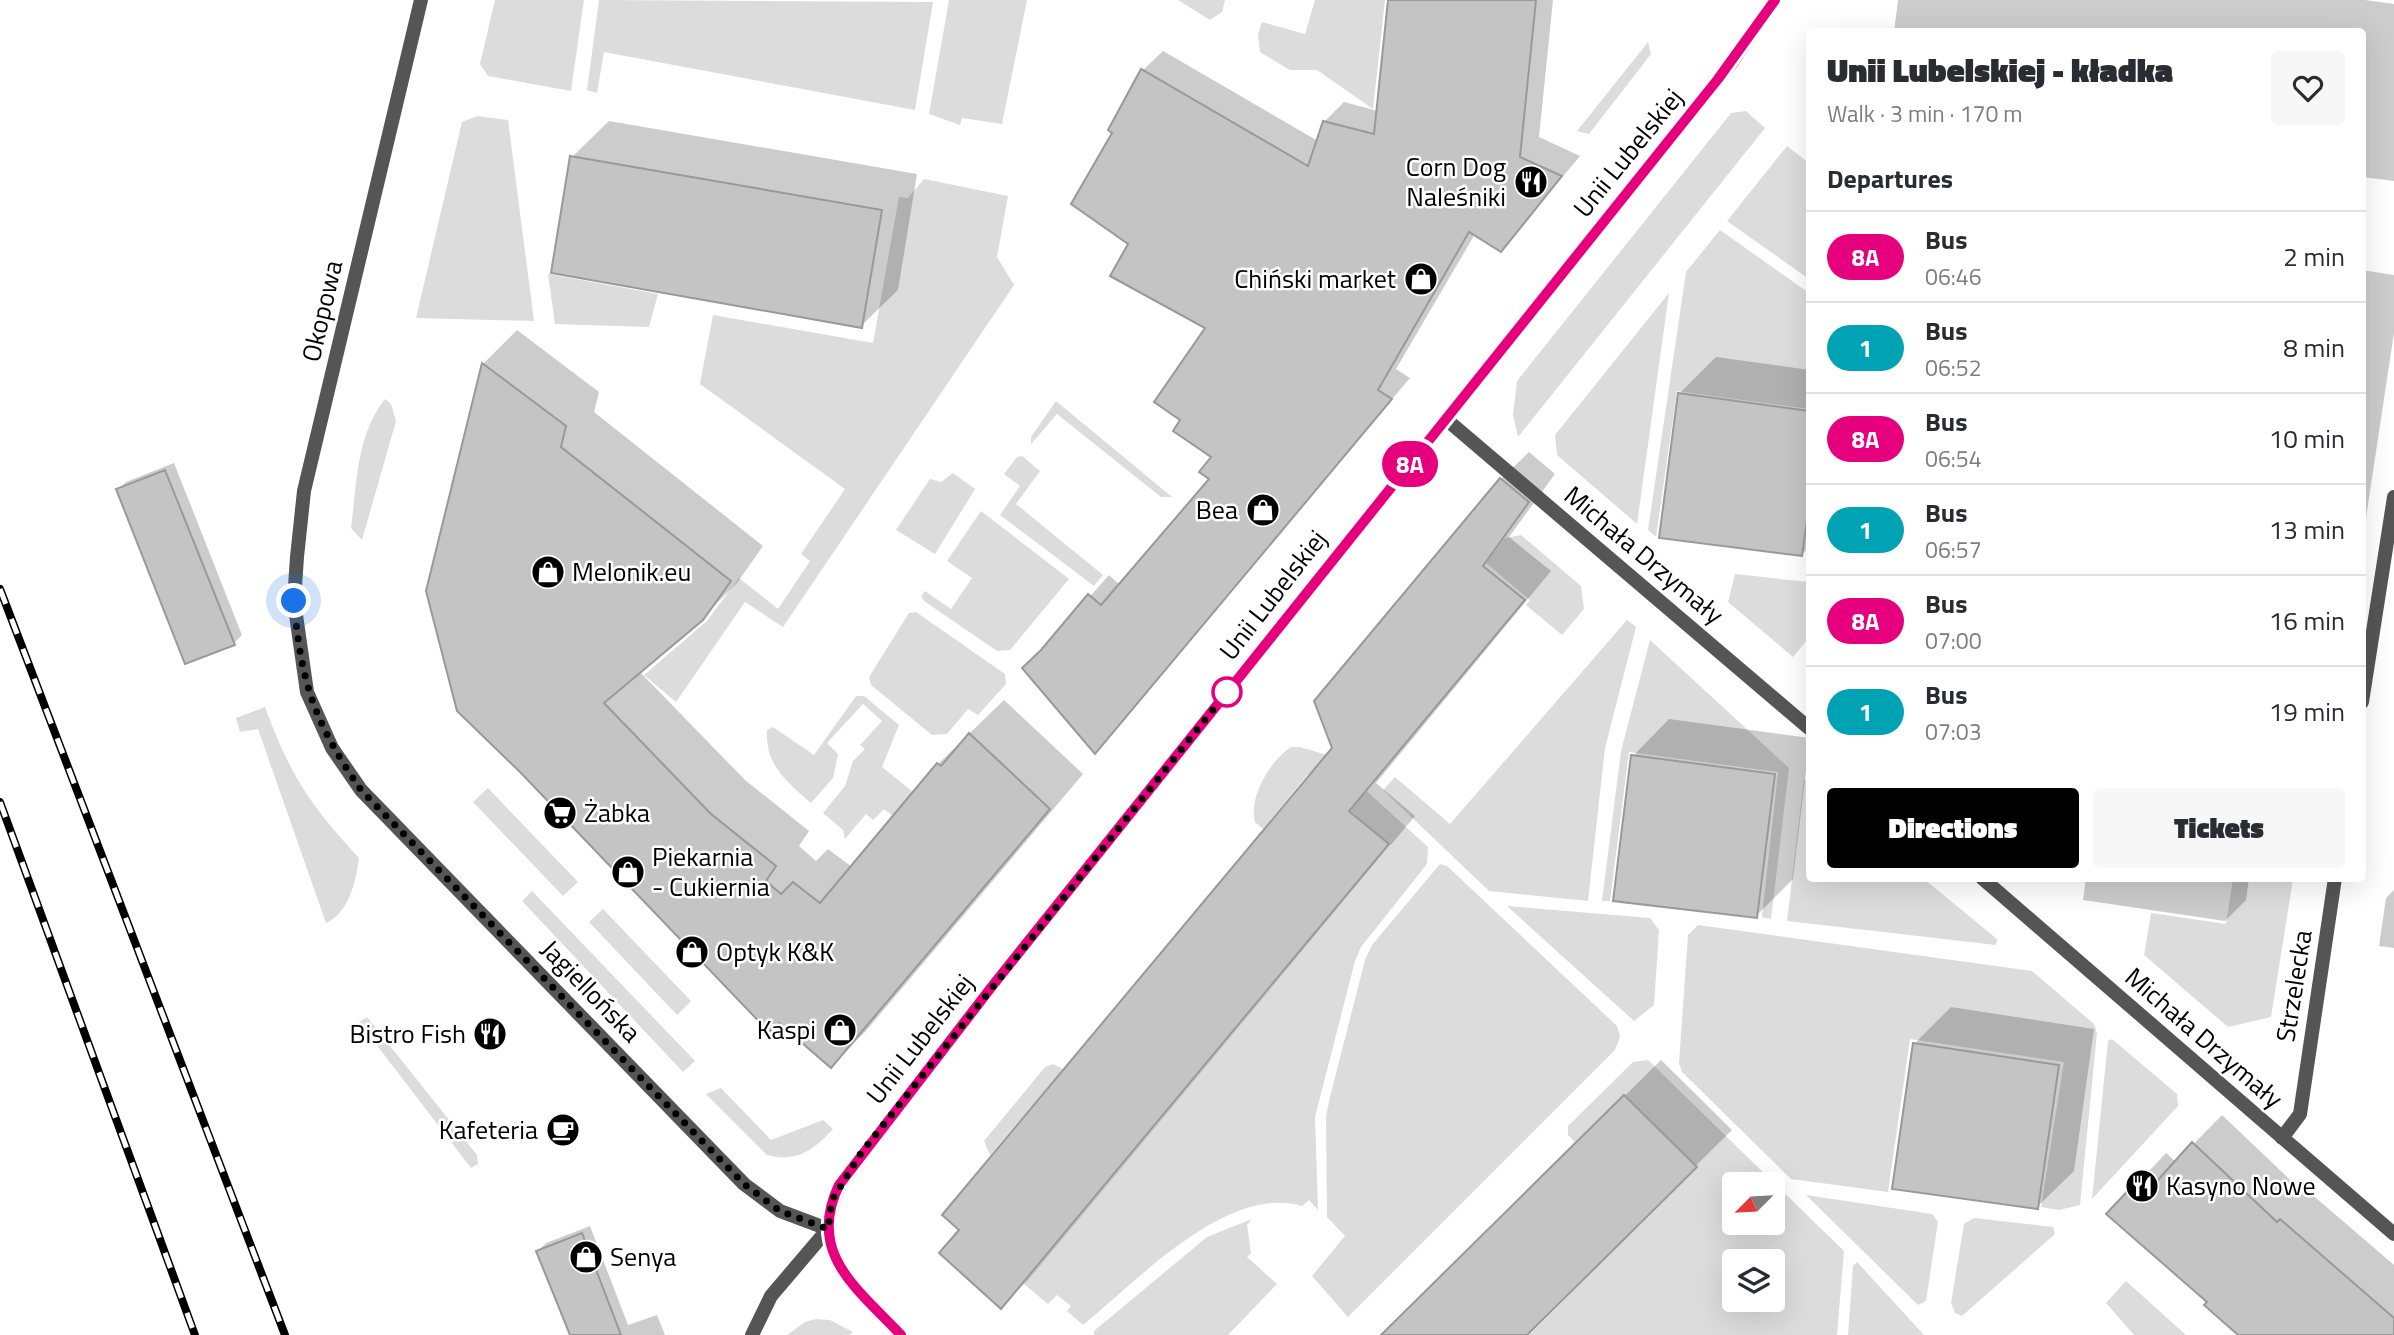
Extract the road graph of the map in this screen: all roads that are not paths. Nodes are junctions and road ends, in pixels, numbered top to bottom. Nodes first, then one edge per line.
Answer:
1 (421, 0) edge
2 (1775, 0) edge
3 (1447, 420) junction
4 (2394, 496) edge
5 (297, 636) joint
6 (2366, 676) edge
7 (1806, 726) edge
8 (1987, 882) edge
9 (2334, 882) edge
10 (2282, 1138) junction
11 (828, 1229) junction
12 (2394, 1234) edge
13 (752, 1335) edge
14 (901, 1335) edge

1 - 5 street, Okopowa
2 - 3 street, Unii Lubelskiej
3 - 7 street, Michała Drzymały
3 - 11 street, Unii Lubelskiej
4 - 6 street
5 - 11 street, Jagiellońska
8 - 10 street, Michała Drzymały
9 - 10 street, Strzelecka
10 - 12 street, Michała Drzymały
11 - 13 street
11 - 14 street

